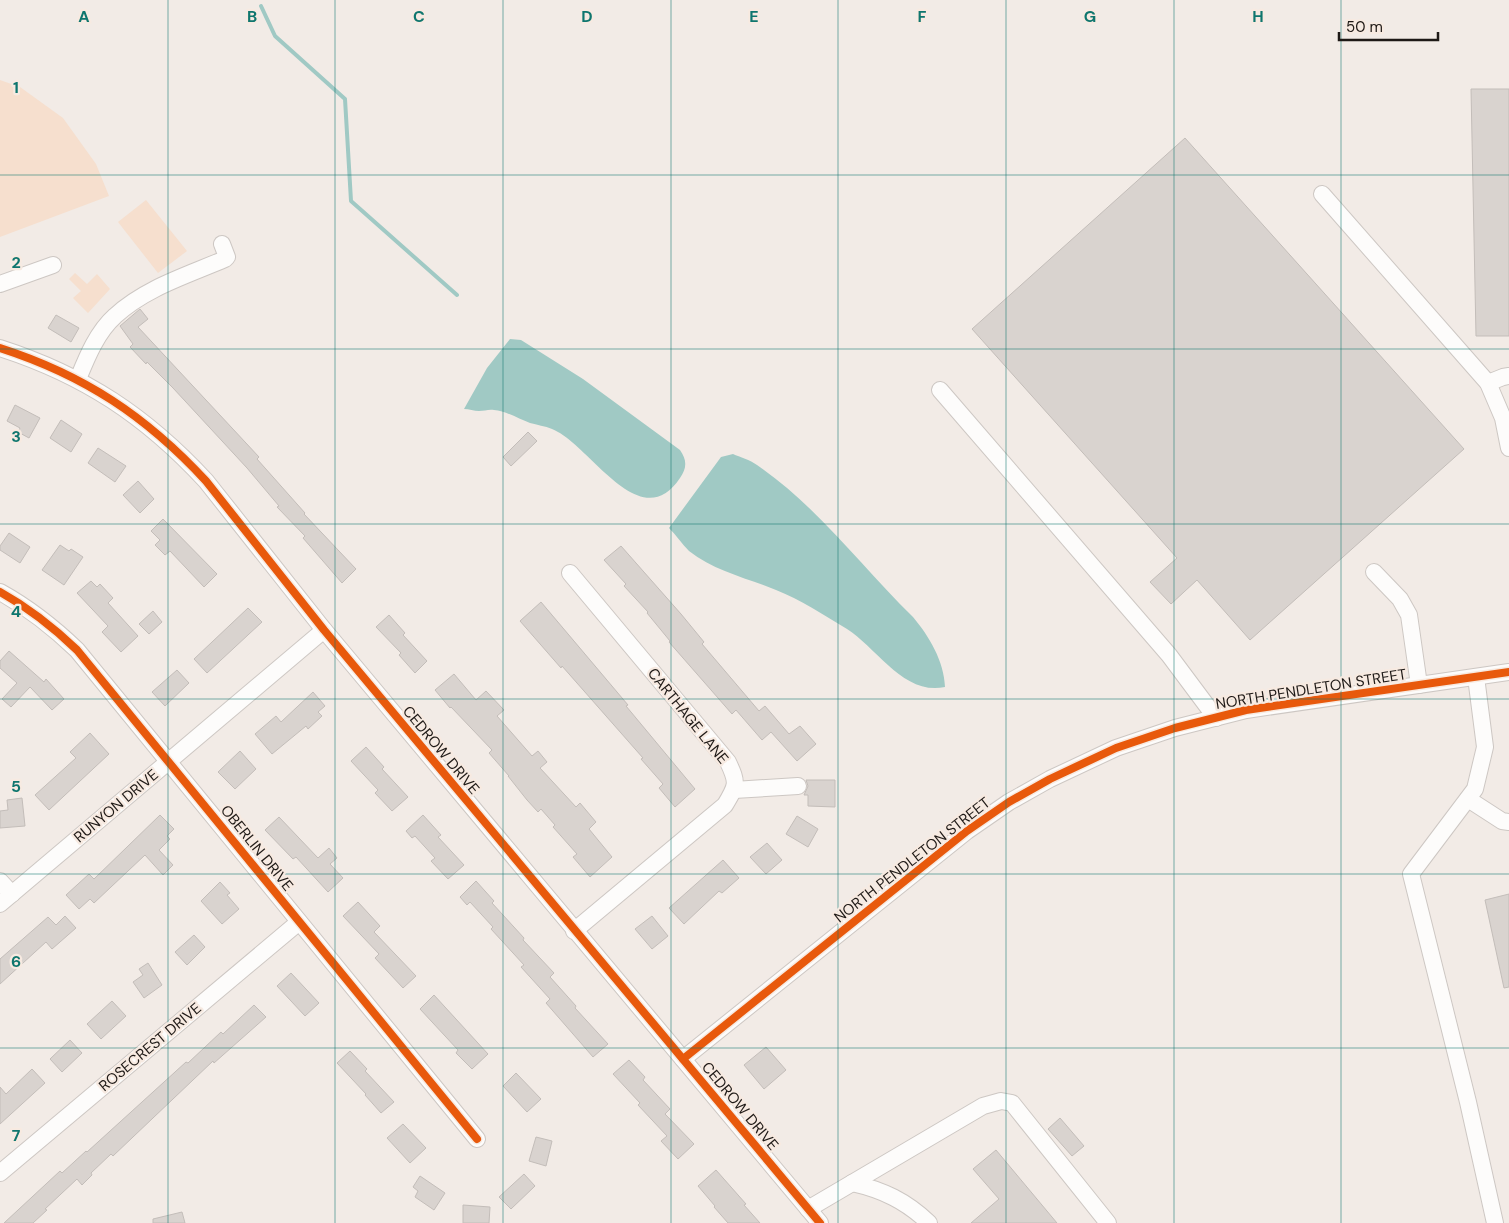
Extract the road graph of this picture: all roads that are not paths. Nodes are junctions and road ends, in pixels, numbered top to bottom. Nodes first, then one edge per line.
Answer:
1 (1322, 194) dead end
2 (222, 244) dead end
3 (53, 265) dead end
4 (0, 284) edge
5 (0, 348) edge
6 (1509, 376) edge
7 (78, 379) junction
8 (1488, 383) junction
9 (940, 390) dead end
10 (1509, 448) edge
11 (1374, 572) dead end
12 (570, 573) dead end
13 (0, 592) edge
14 (324, 630) junction
15 (1509, 672) edge
16 (1476, 677) junction
17 (1419, 685) junction
18 (1216, 718) junction
19 (168, 762) junction
20 (798, 786) dead end
21 (734, 790) junction
22 (1468, 798) junction
23 (1507, 821) edge
24 (0, 881) edge
25 (6, 899) edge
26 (299, 922) junction
27 (574, 931) junction
28 (683, 1059) junction
29 (477, 1140) dead end
30 (0, 1172) edge
31 (852, 1183) junction
32 (808, 1209) junction
33 (820, 1223) edge
34 (929, 1223) edge
35 (1108, 1223) edge
36 (1495, 1223) edge

1 - 8 street
2 - 7 street
3 - 4 street
5 - 7 street, CEDROW DRIVE
6 - 8 street
7 - 14 street, CEDROW DRIVE
8 - 10 street
9 - 18 street
11 - 17 street
12 - 21 street, CARTHAGE LANE
13 - 19 street, OBERLIN DRIVE
14 - 19 street, RUNYON DRIVE
14 - 27 street, CEDROW DRIVE
15 - 16 street, NORTH PENDLETON STREET
16 - 17 street, NORTH PENDLETON STREET
16 - 22 street
17 - 18 street, NORTH PENDLETON STREET
18 - 28 street, NORTH PENDLETON STREET
19 - 25 street, RUNYON DRIVE
19 - 26 street, OBERLIN DRIVE
20 - 21 street
21 - 27 street
22 - 23 street
22 - 36 street
24 - 25 street
26 - 29 street, OBERLIN DRIVE
26 - 30 street, ROSECREST DRIVE
27 - 28 street, CEDROW DRIVE
28 - 32 street, CEDROW DRIVE
31 - 32 street
31 - 34 street
31 - 35 street
32 - 33 street, CEDROW DRIVE

